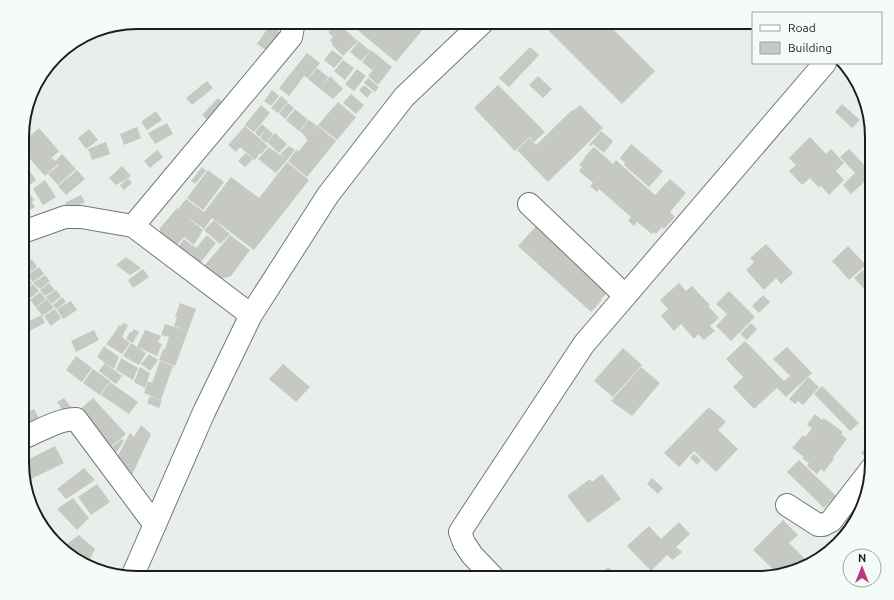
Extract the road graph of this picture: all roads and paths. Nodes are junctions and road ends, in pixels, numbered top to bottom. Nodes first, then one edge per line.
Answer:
1 (293, 29) edge
2 (471, 29) edge
3 (824, 64) edge
4 (529, 204) dead end
5 (133, 226) junction
6 (29, 230) edge
7 (625, 296) junction
8 (251, 315) junction
9 (29, 435) edge
10 (864, 479) edge
11 (787, 505) dead end
12 (155, 524) junction
13 (134, 571) edge
14 (487, 571) edge

1 - 5 street
2 - 8 street
3 - 7 street
4 - 7 street
5 - 6 street
5 - 8 street
7 - 14 street
8 - 12 street
9 - 12 street
10 - 11 street
12 - 13 street

